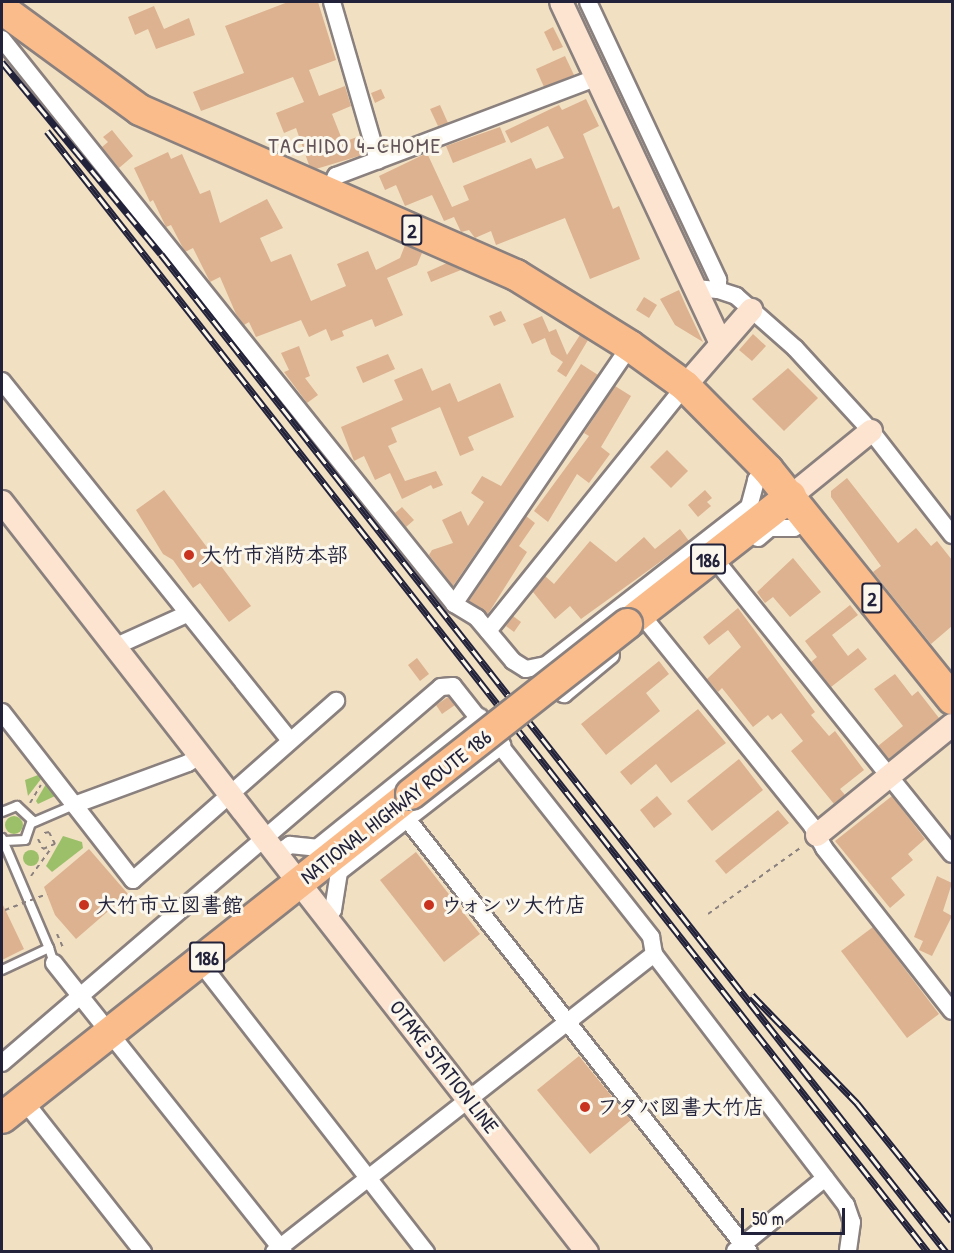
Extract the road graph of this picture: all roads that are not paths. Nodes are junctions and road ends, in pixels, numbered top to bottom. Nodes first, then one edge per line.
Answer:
1 (332, 2) edge
2 (561, 2) edge
3 (588, 2) edge
4 (2, 9) edge
5 (2, 39) edge
6 (596, 78) junction
7 (378, 160) junction
8 (328, 193) junction
9 (694, 288) junction
10 (718, 290) junction
11 (751, 310) junction
12 (721, 343) junction
13 (630, 345) junction
14 (2, 381) edge
15 (685, 386) junction
16 (871, 431) junction
17 (768, 470) junction
18 (2, 502) edge
19 (798, 506) junction
20 (952, 535) edge
21 (721, 567) junction
22 (454, 604) junction
23 (187, 614) junction
24 (638, 624) junction
25 (488, 630) junction
26 (114, 647) junction
27 (526, 669) junction
28 (952, 699) edge
29 (336, 701) dead end
30 (2, 712) edge
31 (480, 717) junction
32 (952, 725) edge
33 (290, 741) junction
34 (502, 745) junction
35 (199, 756) junction
36 (890, 777) junction
37 (230, 796) junction
38 (413, 798) junction
39 (74, 805) junction
40 (2, 812) edge
41 (32, 823) junction
42 (817, 835) junction
43 (3, 840) edge
44 (271, 847) junction
45 (952, 854) edge
46 (300, 883) junction
47 (326, 916) junction
48 (654, 954) junction
49 (51, 955) junction
50 (200, 962) junction
51 (2, 970) edge
52 (81, 996) junction
53 (952, 1011) edge
54 (570, 1021) junction
55 (113, 1034) junction
56 (2, 1063) edge
57 (469, 1100) junction
58 (13, 1110) edge
59 (369, 1178) junction
60 (825, 1178) junction
61 (742, 1249) edge
62 (279, 1250) edge
63 (143, 1251) edge
64 (426, 1251) edge
65 (587, 1251) edge
66 (848, 1251) edge

1 - 7 street
2 - 6 street
3 - 10 street
4 - 8 highway, 2
5 - 22 street
6 - 7 street
6 - 9 street
7 - 8 street
8 - 13 highway, 2
9 - 10 street
9 - 12 street
10 - 11 street
11 - 12 street
11 - 16 street
12 - 15 street
13 - 15 highway, 2
13 - 22 street
14 - 23 street
15 - 17 highway, 2
15 - 25 street
16 - 19 street
16 - 20 street
17 - 19 highway, 2
17 - 27 street
18 - 26 street, OTAKE STATION LINE
19 - 21 street
19 - 24 highway, NATIONAL HIGHWAY ROUTE 186 / 186
19 - 28 highway, 2
21 - 24 street
21 - 36 street
22 - 25 street
23 - 26 street
23 - 33 street
24 - 27 street
24 - 38 highway, NATIONAL HIGHWAY ROUTE 186 / 186, bridge
24 - 42 street
25 - 27 street
26 - 35 street, OTAKE STATION LINE
29 - 33 street
30 - 39 street
31 - 34 street
31 - 38 street
31 - 44 street
32 - 36 street
33 - 37 street
34 - 38 street
34 - 48 street
35 - 37 street, OTAKE STATION LINE
35 - 39 street
36 - 42 street
36 - 45 street
37 - 39 street
37 - 44 street, OTAKE STATION LINE
38 - 44 street
38 - 46 highway, NATIONAL HIGHWAY ROUTE 186 / 186
38 - 47 street
38 - 54 street
39 - 41 lane
40 - 41 lane
41 - 43 lane
42 - 53 street
43 - 49 lane
44 - 46 street, OTAKE STATION LINE
44 - 52 street
46 - 47 street, OTAKE STATION LINE
46 - 50 highway, NATIONAL HIGHWAY ROUTE 186 / 186
47 - 57 street, OTAKE STATION LINE
48 - 54 street
48 - 60 street
49 - 51 lane
49 - 52 street
50 - 55 highway, NATIONAL HIGHWAY ROUTE 186 / 186
50 - 59 street
52 - 55 street
52 - 56 street
54 - 57 street
54 - 61 street
55 - 58 highway, NATIONAL HIGHWAY ROUTE 186 / 186
55 - 62 street
57 - 59 street
57 - 65 street, OTAKE STATION LINE
58 - 63 street
59 - 62 street
59 - 64 street
60 - 61 street
60 - 66 street

